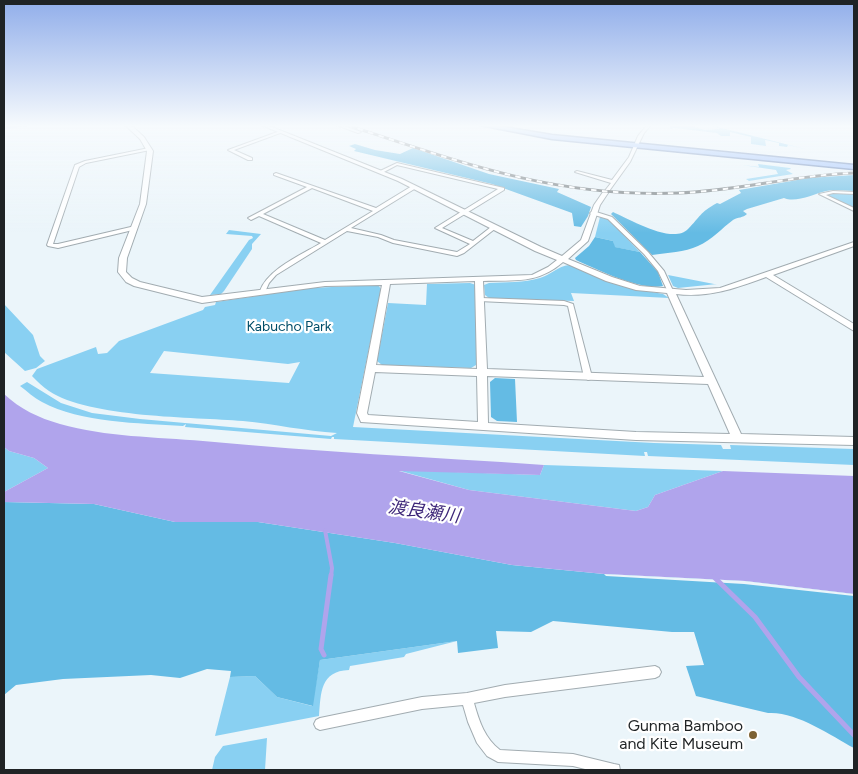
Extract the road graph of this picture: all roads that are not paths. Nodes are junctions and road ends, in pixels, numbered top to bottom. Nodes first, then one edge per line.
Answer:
1 (89, 161) edge
2 (148, 161) edge
3 (353, 161) edge
4 (627, 161) edge
5 (786, 161) edge
6 (854, 168) edge
7 (380, 172) junction
8 (577, 172) dead end
9 (276, 174) dead end
10 (614, 182) junction
11 (311, 187) junction
12 (414, 187) junction
13 (605, 193) joint
14 (854, 193) edge
15 (376, 210) junction
16 (854, 210) edge
17 (462, 212) junction
18 (594, 213) junction
19 (259, 214) junction
20 (250, 218) dead end
21 (135, 228) junction
22 (346, 228) junction
23 (493, 228) junction
24 (324, 242) junction
25 (473, 243) junction
26 (854, 244) edge
27 (563, 260) junction
28 (767, 274) junction
29 (478, 280) junction
30 (386, 283) junction
31 (263, 292) junction
32 (671, 292) junction
33 (481, 300) junction
34 (854, 328) edge
35 (371, 368) junction
36 (482, 372) junction
37 (588, 377) junction
38 (711, 381) junction
39 (483, 426) junction
40 (736, 438) junction
41 (854, 441) edge
42 (655, 672) dead end
43 (467, 699) junction
44 (320, 724) dead end
45 (614, 770) edge

1 - 21 street
2 - 21 street
3 - 7 street
4 - 10 street
5 - 6 highway
7 - 12 street
7 - 17 street
8 - 10 street
9 - 11 street
10 - 13 street
11 - 15 street
11 - 19 street
12 - 15 street
12 - 17 street
13 - 18 street
14 - 16 street
15 - 22 street
17 - 23 street
17 - 25 street
18 - 27 street
18 - 32 street
19 - 20 street
19 - 24 street
21 - 31 street
22 - 24 street
22 - 25 street
23 - 25 street
23 - 27 street
24 - 31 street
26 - 28 street
27 - 29 street
27 - 32 street
28 - 32 street
28 - 34 street
29 - 30 street
29 - 33 street
30 - 31 street
30 - 35 street
32 - 38 street
33 - 36 street
33 - 37 street
35 - 36 street
35 - 39 street
36 - 37 street
36 - 39 street
37 - 38 street
38 - 40 street
39 - 40 street
40 - 41 street
42 - 43 street
43 - 44 street
43 - 45 street

